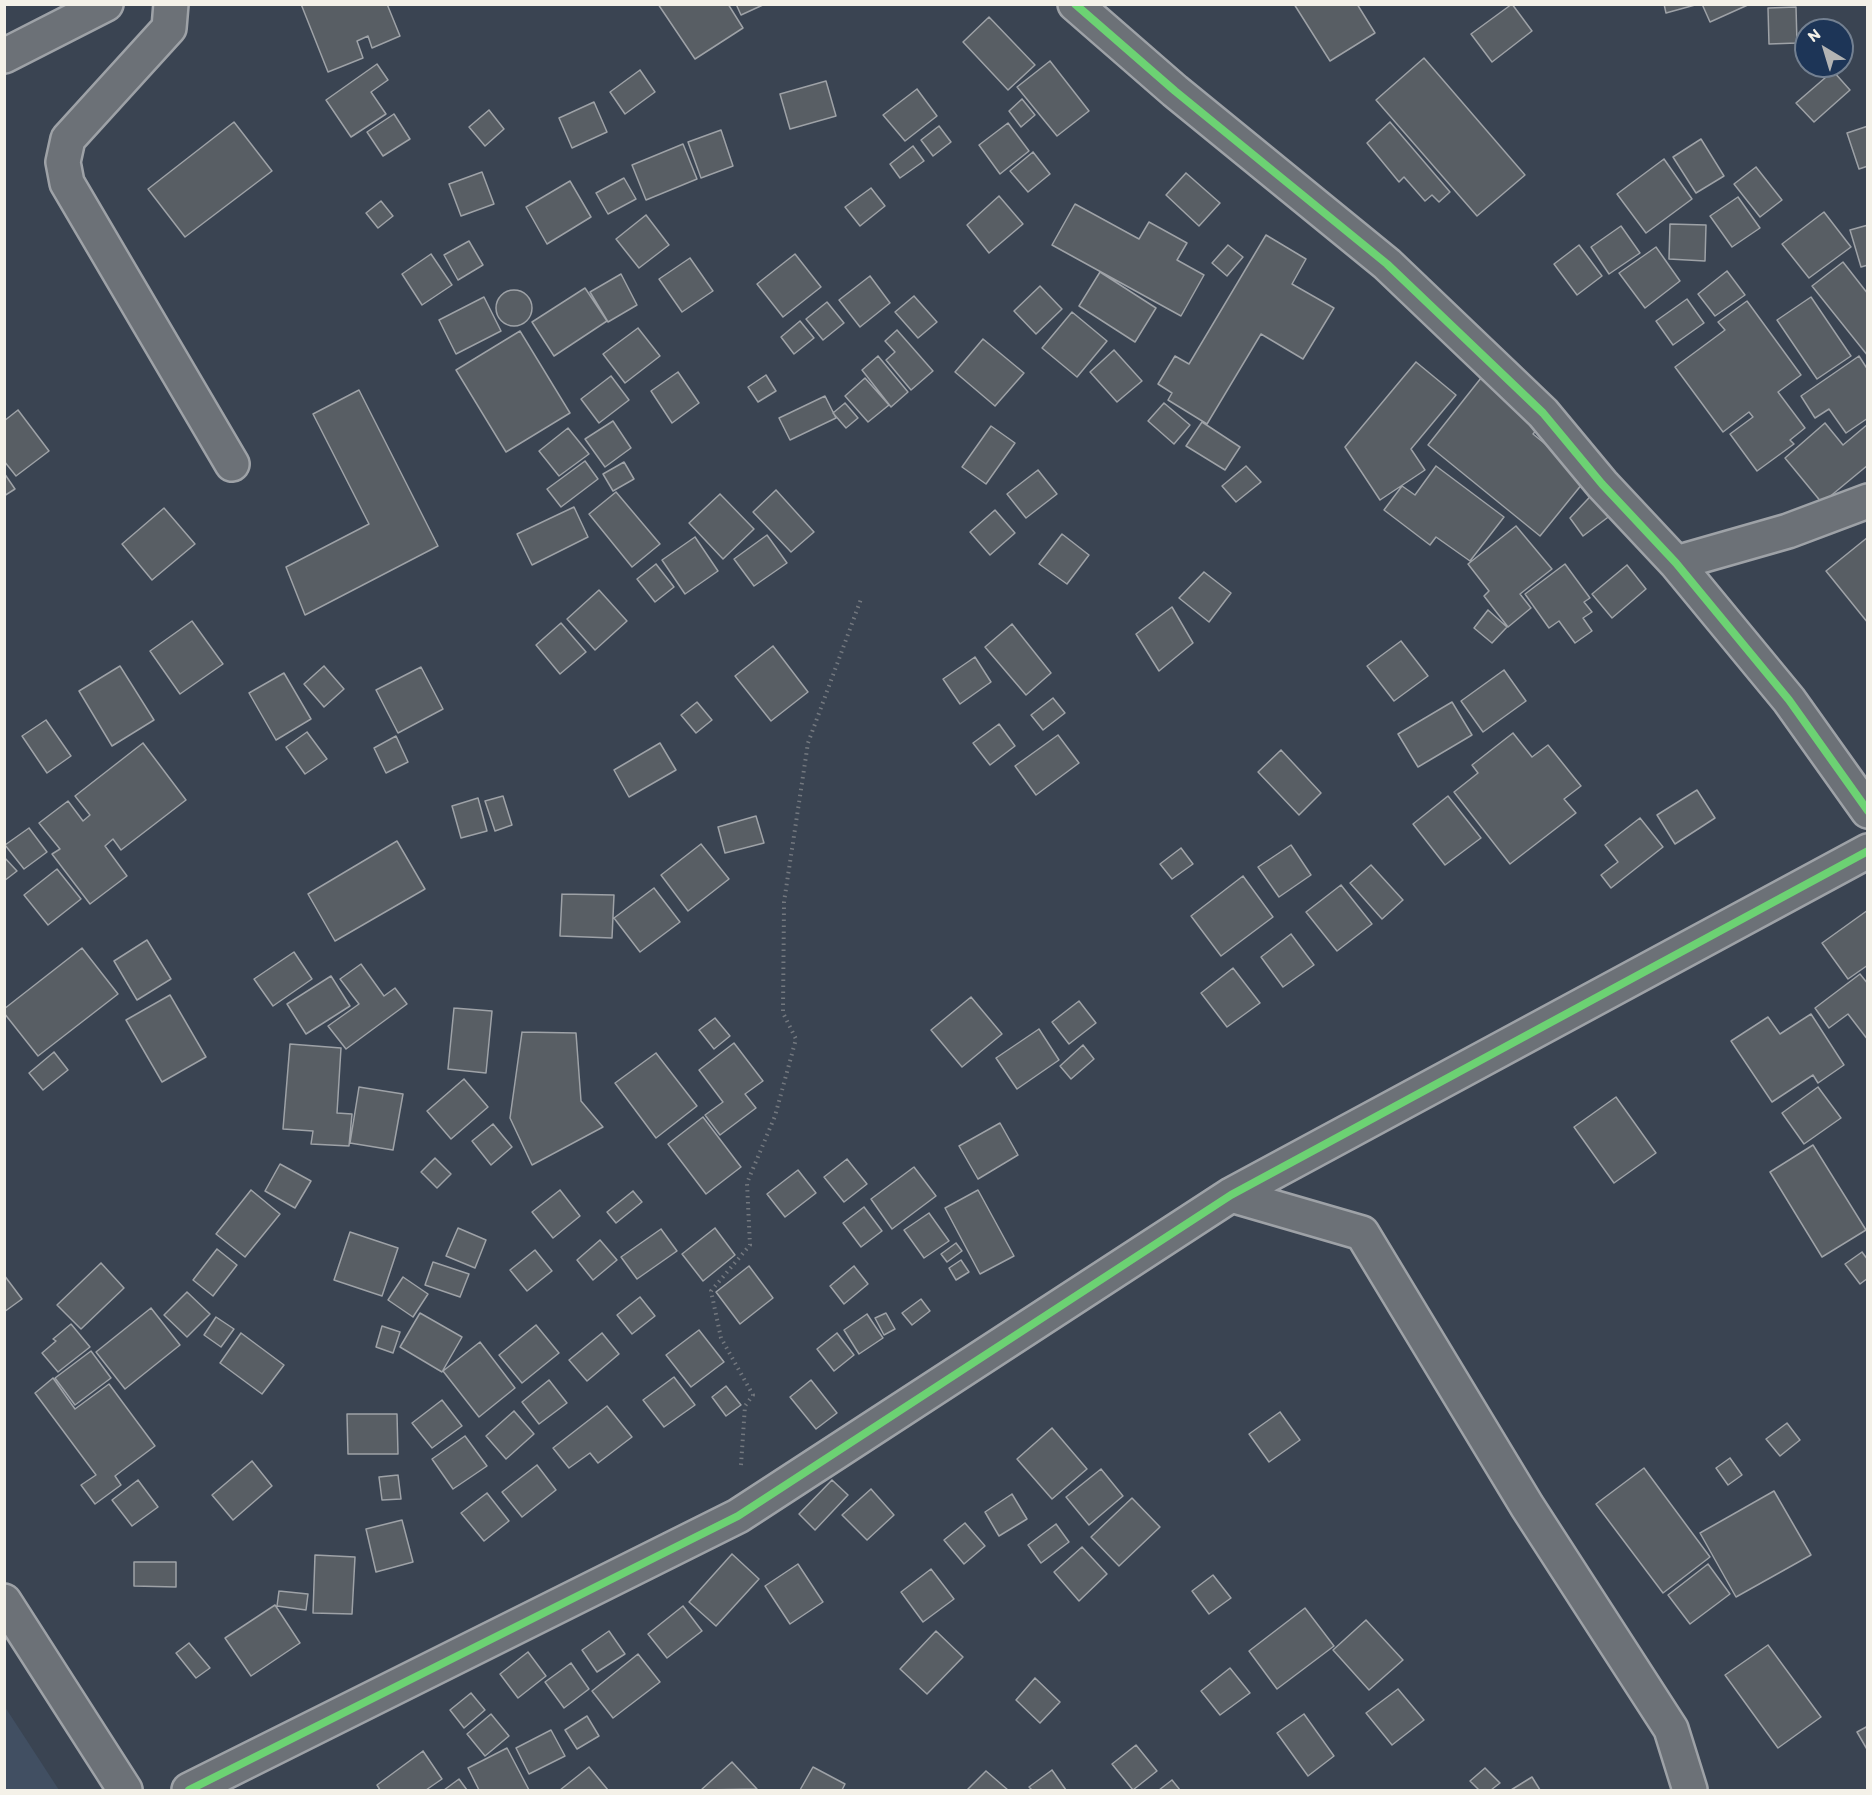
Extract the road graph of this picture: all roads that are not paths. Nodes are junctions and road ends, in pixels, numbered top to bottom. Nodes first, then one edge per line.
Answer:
1 (106, 4) edge
2 (171, 4) edge
3 (1075, 4) edge
4 (4, 56) edge
5 (232, 464) dead end
6 (1868, 501) edge
7 (1676, 563) junction
8 (1868, 811) edge
9 (1868, 851) edge
10 (1231, 1195) junction
11 (4, 1601) edge
12 (125, 1791) edge
13 (189, 1791) edge
14 (1690, 1791) edge

1 - 4 street
2 - 5 street
3 - 7 street
6 - 7 street
7 - 8 street
9 - 10 street
10 - 13 street
10 - 14 street
11 - 12 street

